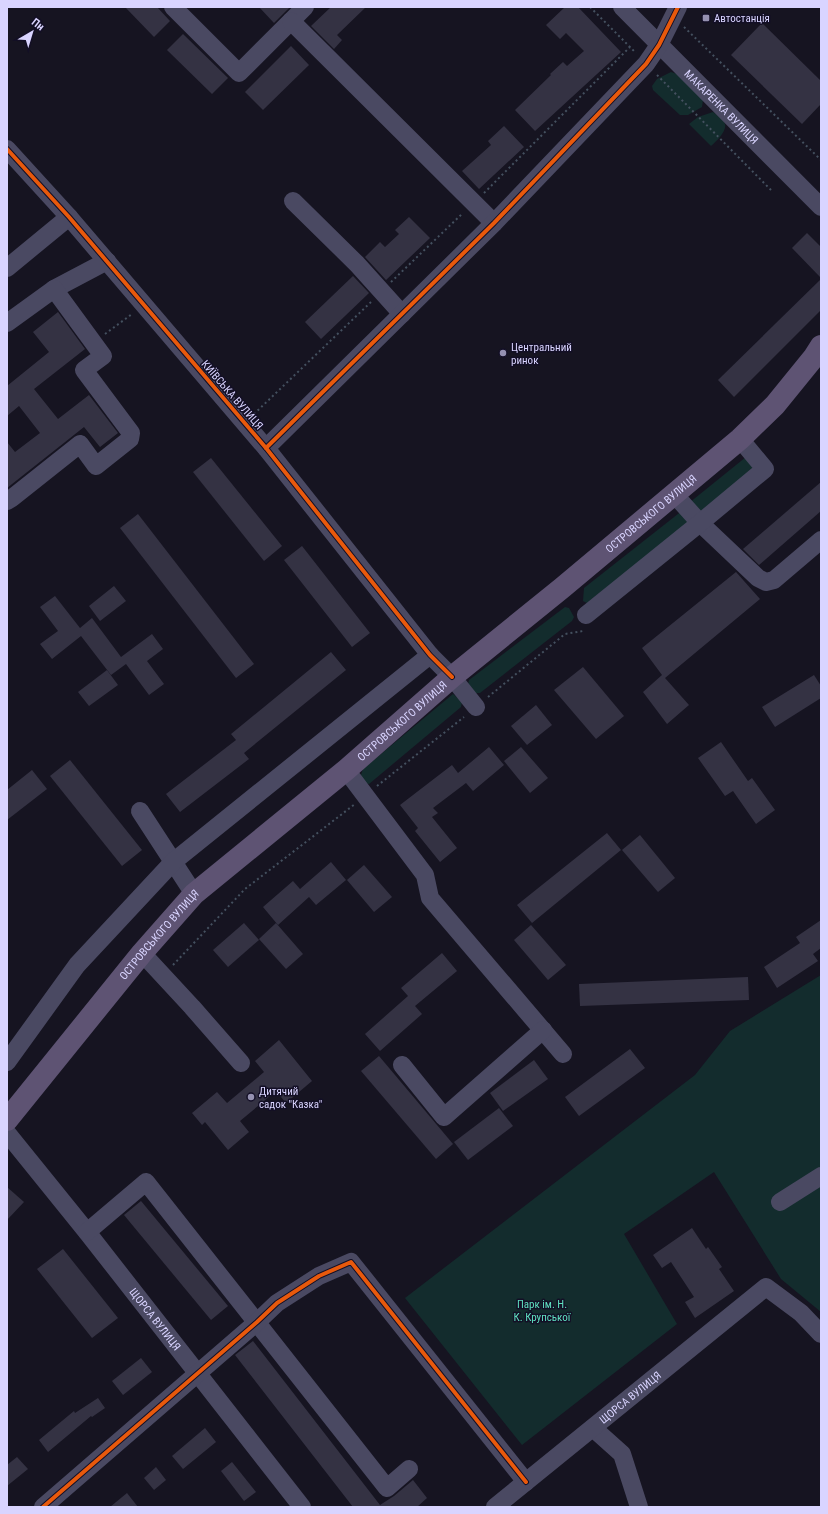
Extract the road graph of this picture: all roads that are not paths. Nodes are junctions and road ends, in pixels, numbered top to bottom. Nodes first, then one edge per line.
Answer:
1 (173, 7) edge
2 (305, 7) edge
3 (622, 7) edge
4 (675, 12) edge
5 (291, 21) junction
6 (659, 45) junction
7 (7, 148) edge
8 (293, 201) dead end
9 (821, 207) edge
10 (69, 217) junction
11 (494, 224) junction
12 (107, 261) junction
13 (7, 268) edge
14 (54, 289) junction
15 (402, 314) junction
16 (7, 323) edge
17 (821, 346) edge
18 (740, 439) junction
19 (266, 448) junction
20 (674, 494) junction
21 (7, 501) edge
22 (700, 523) junction
23 (821, 540) edge
24 (586, 614) road end
25 (430, 655) junction
26 (452, 677) junction
27 (476, 707) road end
28 (346, 770) junction
29 (140, 811) dead end
30 (173, 862) junction
31 (194, 894) junction
32 (142, 953) junction
33 (543, 1030) junction
34 (563, 1054) dead end
35 (7, 1062) edge
36 (241, 1063) dead end
37 (402, 1065) dead end
38 (7, 1120) edge
39 (7, 1133) edge
40 (821, 1176) edge
41 (780, 1202) dead end
42 (87, 1232) junction
43 (257, 1322) junction
44 (821, 1334) edge
45 (197, 1372) junction
46 (593, 1428) junction
47 (409, 1469) dead end
48 (526, 1482) junction
49 (43, 1507) edge
50 (302, 1507) edge
51 (495, 1507) edge
52 (639, 1507) edge

1 - 5 street
2 - 5 street
3 - 6 street, МАКАРЕНКА ВУЛИЦЯ
4 - 6 street
5 - 11 street
6 - 9 street, МАКАРЕНКА ВУЛИЦЯ
6 - 11 street
7 - 10 street, КИЇВСЬКА ВУЛИЦЯ
8 - 15 street
10 - 12 street, КИЇВСЬКА ВУЛИЦЯ
10 - 13 street
11 - 15 street
12 - 14 street
12 - 19 street, КИЇВСЬКА ВУЛИЦЯ
14 - 16 street
14 - 21 street
15 - 19 street
17 - 18 main road, ОСТРОВСЬКОГО ВУЛИЦЯ
18 - 20 main road, ОСТРОВСЬКОГО ВУЛИЦЯ
18 - 22 street
19 - 25 street, КИЇВСЬКА ВУЛИЦЯ
20 - 22 street
20 - 26 main road, ОСТРОВСЬКОГО ВУЛИЦЯ
22 - 23 street
22 - 24 street
25 - 26 street, КИЇВСЬКА ВУЛИЦЯ
25 - 30 street
26 - 27 street, КИЇВСЬКА ВУЛИЦЯ
26 - 28 main road, ОСТРОВСЬКОГО ВУЛИЦЯ
28 - 31 main road, ОСТРОВСЬКОГО ВУЛИЦЯ
28 - 33 street
29 - 30 street
30 - 31 street
30 - 35 street
31 - 32 main road, ОСТРОВСЬКОГО ВУЛИЦЯ
32 - 36 street
32 - 38 main road, ОСТРОВСЬКОГО ВУЛИЦЯ
33 - 34 street
33 - 37 street
39 - 42 street, ЩОРСА ВУЛИЦЯ
40 - 41 street
42 - 43 street
42 - 45 street, ЩОРСА ВУЛИЦЯ
43 - 45 street
43 - 47 street
43 - 48 street
44 - 46 street, ЩОРСА ВУЛИЦЯ
45 - 49 street
45 - 50 street, ЩОРСА ВУЛИЦЯ
46 - 48 street, ЩОРСА ВУЛИЦЯ
46 - 52 street
48 - 51 street, ЩОРСА ВУЛИЦЯ

